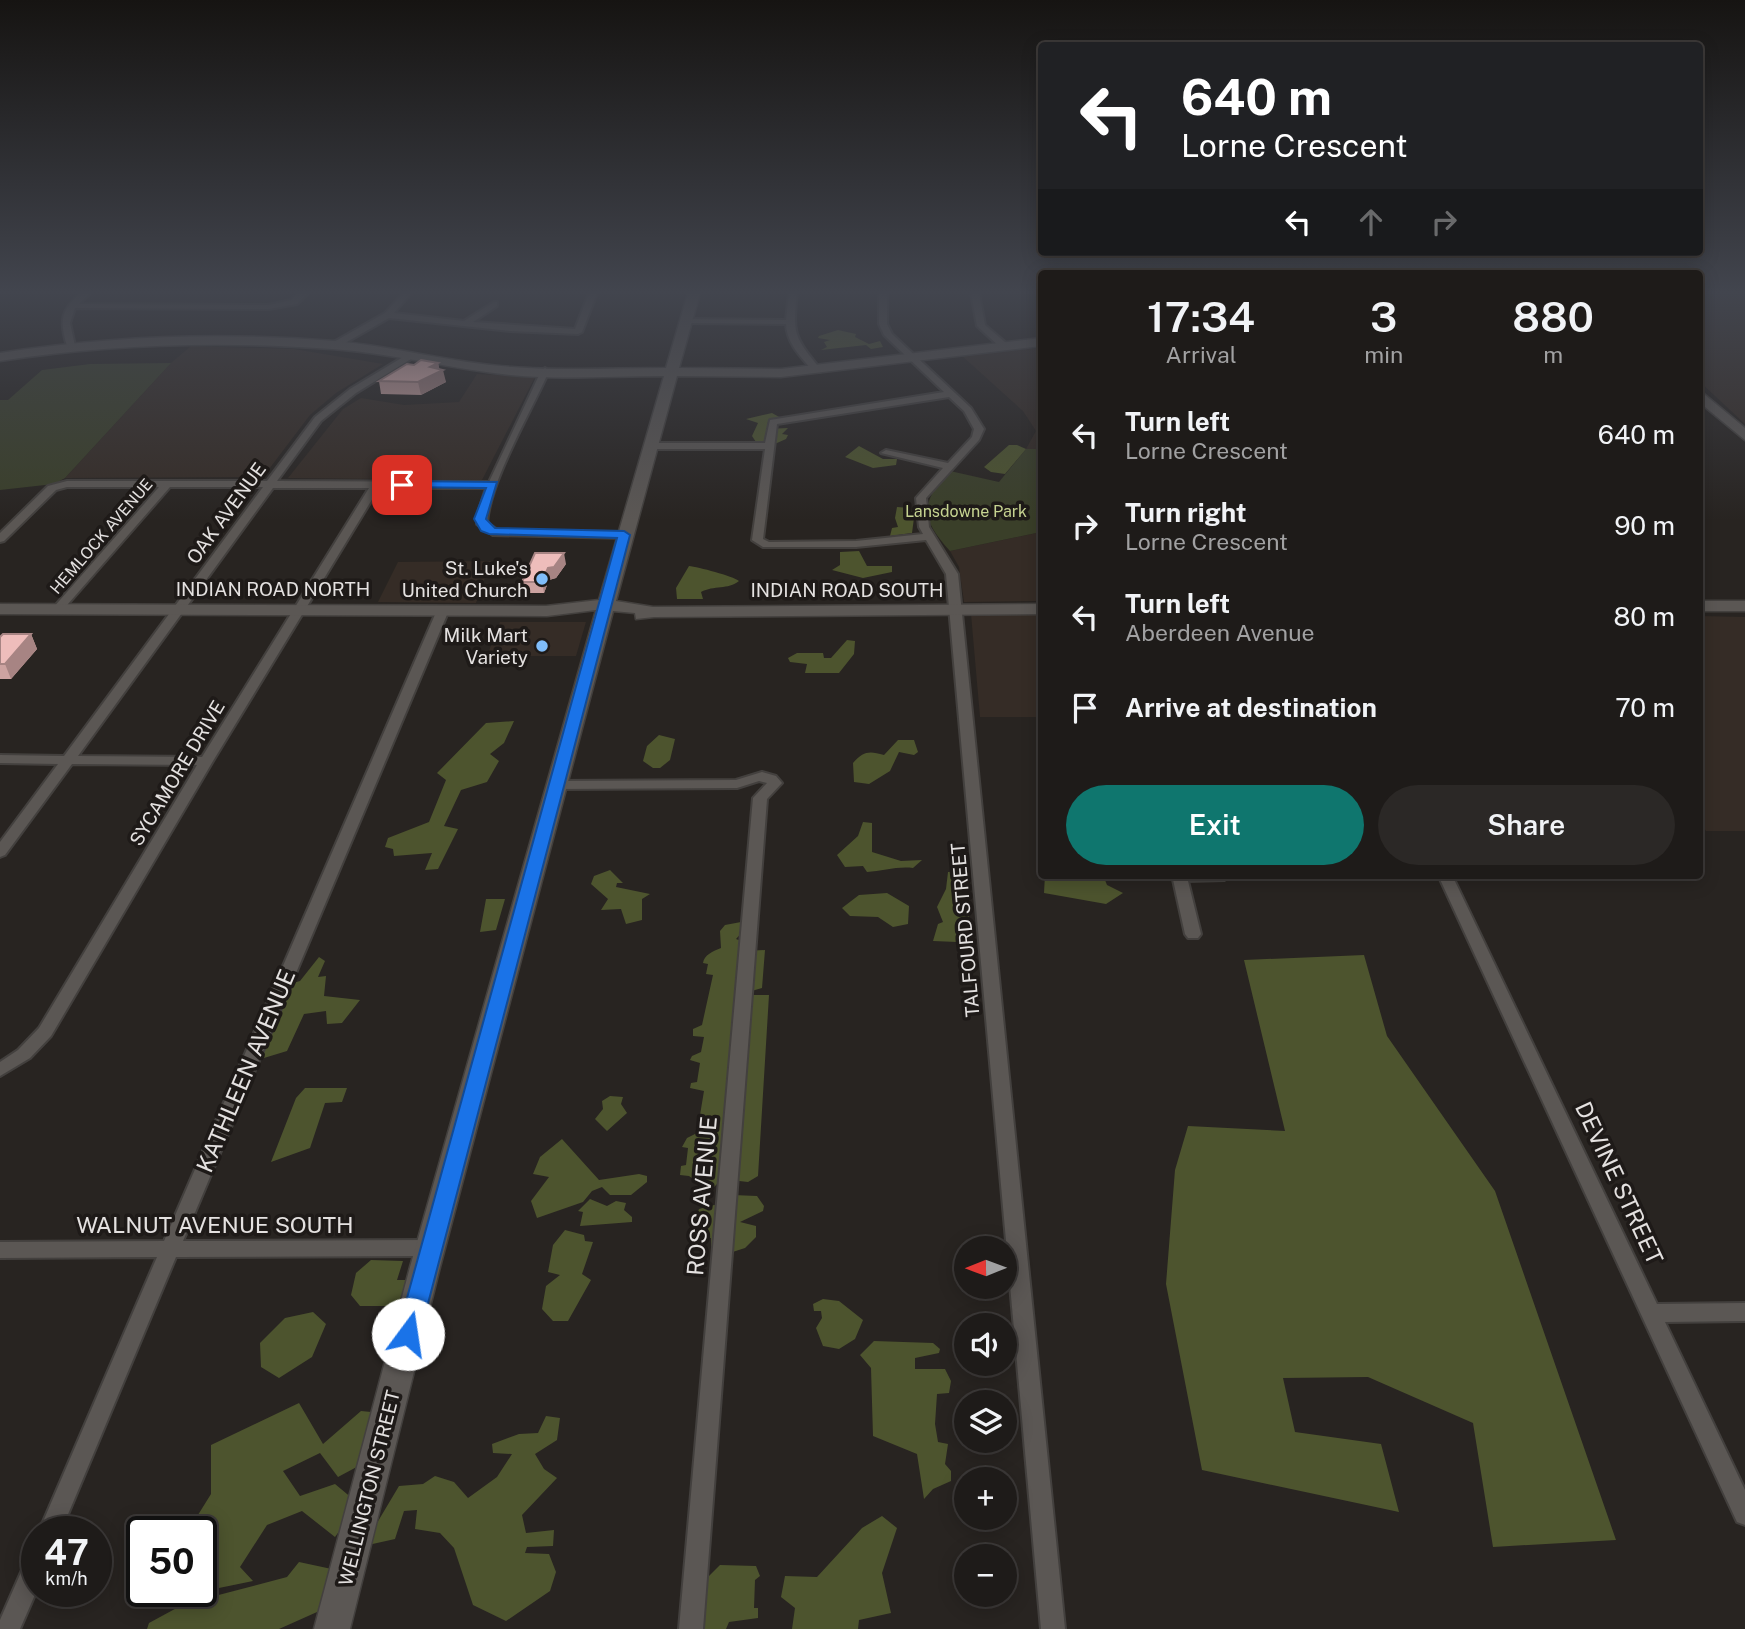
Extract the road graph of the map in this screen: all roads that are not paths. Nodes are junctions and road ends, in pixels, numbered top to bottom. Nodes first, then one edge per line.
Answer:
1 (389, 369) edge
2 (504, 369) edge
3 (672, 369) edge
4 (824, 369) edge
5 (924, 369) edge
6 (817, 370) joint
7 (545, 371) junction
8 (671, 374) junction
9 (950, 394) junction
10 (1703, 398) edge
11 (1745, 436) edge
12 (650, 446) junction
13 (771, 446) junction
14 (886, 453) dead end
15 (948, 466) junction
16 (168, 483) junction
17 (272, 484) junction
18 (376, 485) junction
19 (493, 485) junction
20 (624, 535) junction
21 (930, 536) junction
22 (0, 539) edge
23 (1703, 606) edge
24 (1745, 606) edge
25 (0, 609) edge
26 (57, 610) junction
27 (178, 610) junction
28 (298, 610) junction
29 (956, 610) junction
30 (1038, 610) edge
31 (443, 611) junction
32 (603, 611) junction
33 (0, 760) edge
34 (68, 760) junction
35 (206, 761) junction
36 (555, 785) junction
37 (0, 852) edge
38 (1180, 879) edge
39 (1447, 879) edge
40 (1193, 934) dead end
41 (0, 1070) edge
42 (430, 1248) junction
43 (0, 1250) edge
44 (169, 1250) junction
45 (1651, 1312) junction
46 (1745, 1312) edge
47 (1745, 1514) edge
48 (56, 1516) edge
49 (21, 1599) edge
50 (8, 1629) edge
51 (332, 1629) edge
52 (691, 1629) edge
53 (1053, 1629) edge

1 - 17 street, OAK AVENUE
2 - 7 main road
3 - 8 main road, WELLINGTON STREET
4 - 6 main road
5 - 9 street, TALFOURD STREET
6 - 8 main road
7 - 8 main road
7 - 19 street
8 - 12 main road, WELLINGTON STREET
9 - 13 street
9 - 15 street, TALFOURD STREET
10 - 11 main road
12 - 13 street
12 - 20 main road, WELLINGTON STREET
13 - 21 street
14 - 15 street
15 - 21 street, TALFOURD STREET
16 - 17 street
16 - 22 street
16 - 26 street, HEMLOCK AVENUE
17 - 18 street
17 - 27 street, OAK AVENUE
18 - 19 street
18 - 28 street, SYCAMORE DRIVE
19 - 20 street
20 - 32 main road, WELLINGTON STREET
21 - 29 street, TALFOURD STREET
23 - 24 main road
25 - 26 main road, INDIAN ROAD NORTH
26 - 27 main road, INDIAN ROAD NORTH
27 - 28 main road, INDIAN ROAD NORTH
27 - 34 street, OAK AVENUE
28 - 31 main road, INDIAN ROAD NORTH
28 - 35 street, SYCAMORE DRIVE
29 - 30 main road, INDIAN ROAD SOUTH
29 - 32 main road, INDIAN ROAD SOUTH
29 - 53 street, TALFOURD STREET
31 - 32 main road, INDIAN ROAD NORTH
31 - 44 street, KATHLEEN AVENUE
32 - 36 main road, WELLINGTON STREET
33 - 34 street
34 - 35 street
34 - 37 street, OAK AVENUE
35 - 41 street, SYCAMORE DRIVE
36 - 42 main road, WELLINGTON STREET
36 - 52 street, ROSS AVENUE
38 - 40 street
39 - 45 street, DEVINE STREET
42 - 44 street, WALNUT AVENUE SOUTH
42 - 51 main road, WELLINGTON STREET
43 - 44 street, WALNUT AVENUE SOUTH
44 - 48 street, KATHLEEN AVENUE
45 - 46 street
45 - 47 street, DEVINE STREET
49 - 50 street

